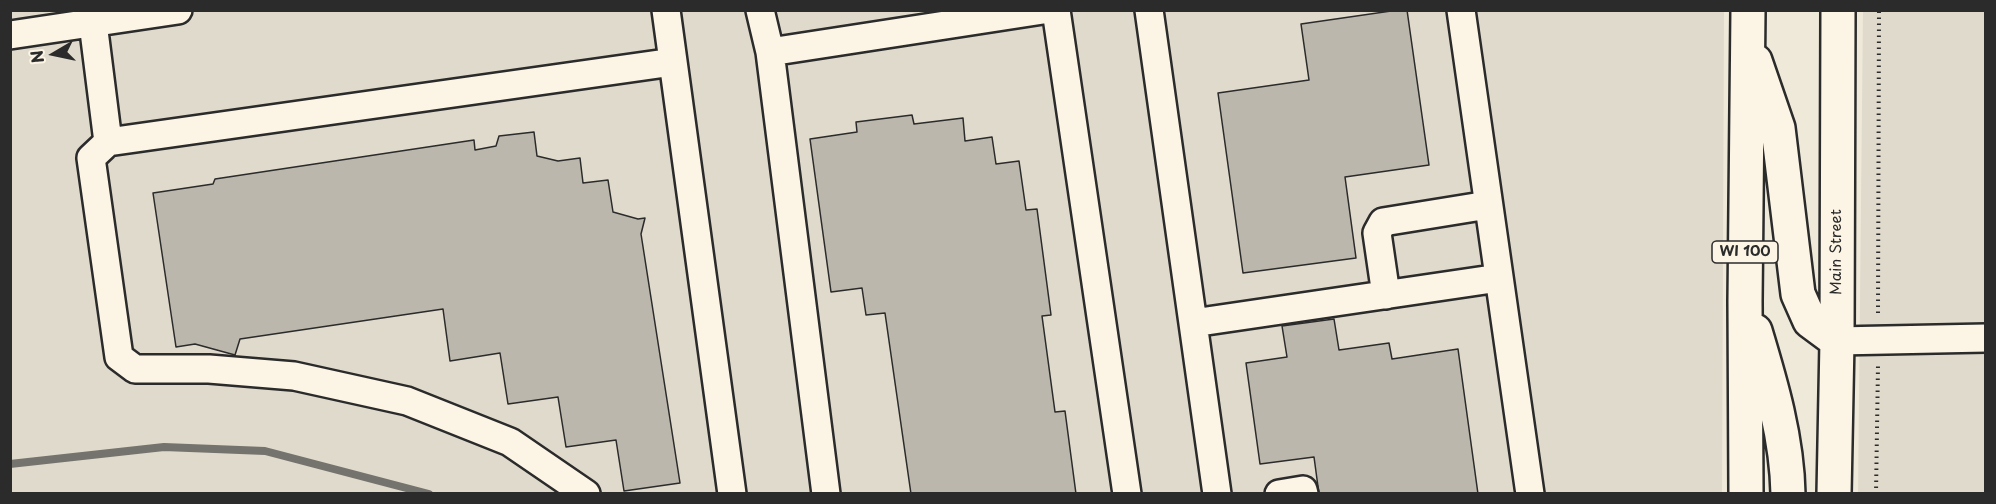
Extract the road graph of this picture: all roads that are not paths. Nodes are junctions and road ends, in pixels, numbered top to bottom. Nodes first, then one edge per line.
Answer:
1 (178, 10) edge
2 (666, 10) edge
3 (760, 10) edge
4 (1043, 10) edge
5 (1056, 10) edge
6 (1149, 10) edge
7 (1461, 10) edge
8 (1838, 10) edge
9 (93, 23) junction
10 (1747, 25) edge
11 (10, 35) edge
12 (770, 52) junction
13 (673, 62) junction
14 (108, 142) junction
15 (1488, 205) junction
16 (1499, 278) junction
17 (1386, 295) junction
18 (1745, 301) junction
19 (1193, 323) junction
20 (1986, 338) edge
21 (1837, 341) junction
22 (586, 494) edge
23 (732, 494) edge
24 (826, 494) edge
25 (1126, 494) edge
26 (1217, 494) edge
27 (1279, 494) edge
28 (1304, 494) edge
29 (1530, 494) edge
30 (1746, 494) edge
31 (1788, 494) edge
32 (1834, 494) edge

1 - 9 street
2 - 13 street
3 - 12 street
4 - 12 street
5 - 25 street
6 - 19 street
7 - 15 street
8 - 21 main road, Main Street
9 - 11 street
9 - 14 street
10 - 18 main road, WI 100
10 - 21 main road
12 - 24 street
13 - 14 street
13 - 23 street
14 - 22 street
15 - 16 street
15 - 17 street
16 - 17 street
16 - 29 street
17 - 19 street
18 - 30 main road, WI 100
18 - 31 main road
19 - 26 street
20 - 21 street
21 - 32 main road, Main Street
27 - 28 street

